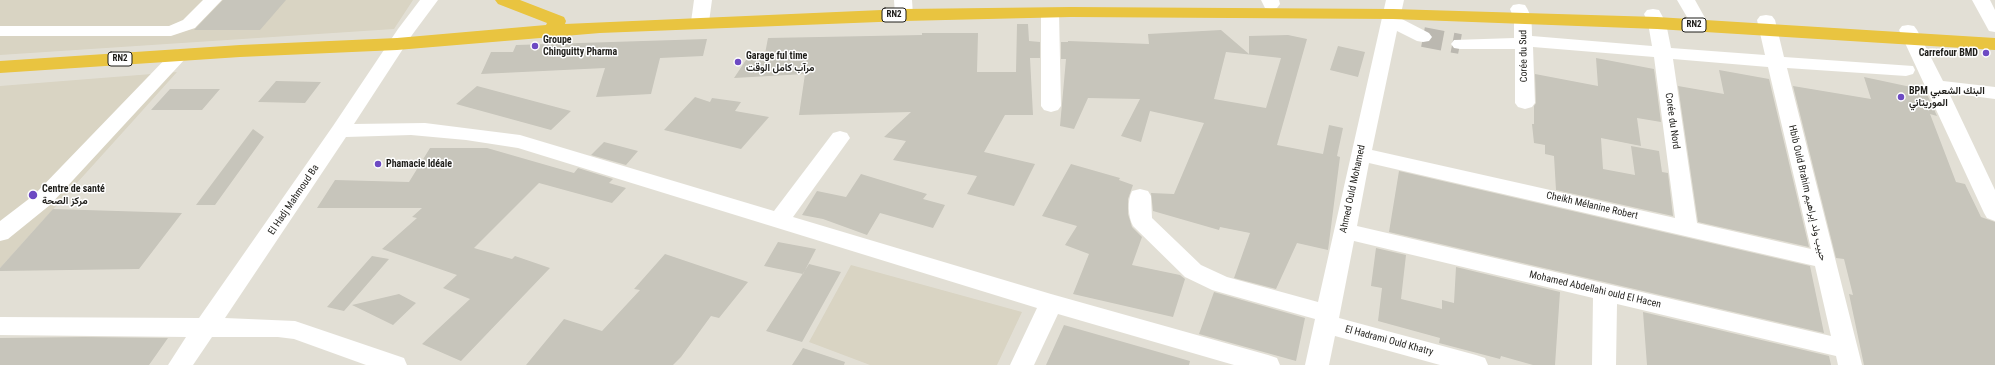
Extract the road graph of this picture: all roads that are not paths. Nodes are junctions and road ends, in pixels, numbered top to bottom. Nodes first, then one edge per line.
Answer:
1 (212, 0) edge
2 (429, 0) edge
3 (504, 0) edge
4 (1981, 0) edge
5 (1271, 2) edge
6 (903, 7) edge
7 (1393, 10) edge
8 (701, 12) edge
9 (1050, 13) junction
10 (1521, 14) junction
11 (1694, 14) edge
12 (1655, 19) junction
13 (1768, 24) junction
14 (555, 25) junction
15 (1995, 27) edge
16 (0, 31) edge
17 (1910, 34) junction
18 (1995, 35) edge
19 (1423, 37) tunnel mouth
20 (401, 39) junction
21 (1523, 42) junction
22 (1460, 44) tunnel mouth
23 (1995, 44) edge
24 (1662, 52) junction
25 (179, 55) junction
26 (1777, 62) junction
27 (0, 67) edge
28 (1906, 70) dead end
29 (1936, 86) junction
30 (1995, 93) edge
31 (1525, 103) dead end
32 (1051, 106) dead end
33 (340, 131) junction
34 (840, 138) dead end
35 (1361, 154) junction
36 (1140, 196) dead end
37 (1995, 213) edge
38 (779, 220) junction
39 (1687, 229) junction
40 (1344, 231) junction
41 (0, 233) edge
42 (1823, 260) junction
43 (1605, 292) junction
44 (1051, 303) junction
45 (1327, 319) junction
46 (0, 326) edge
47 (206, 328) junction
48 (1847, 357) edge
49 (180, 365) edge
50 (395, 365) edge
51 (1022, 365) edge
52 (1268, 365) edge
53 (1317, 365) edge
54 (1476, 365) edge
55 (1604, 365) edge

1 - 16 street
2 - 20 street, El Hadj Mahmoud Ba
3 - 14 highway
4 - 15 street
5 - 6 highway, RN2
5 - 7 highway, RN2
6 - 8 highway, RN2
6 - 9 highway, RN2
7 - 9 highway, RN2
7 - 10 highway, RN2
7 - 19 street
7 - 35 street, Ahmed Ould Mohamed
8 - 14 highway, RN2
9 - 32 street
10 - 12 highway, RN2
10 - 21 street, Corée du Sud
11 - 12 highway, RN2
11 - 13 highway, RN2
12 - 24 street, Corée du Nord
13 - 17 highway, RN2
13 - 26 street, Hbib Ould Brahim حبيب ولد إبراهيم
14 - 20 highway, RN2
17 - 18 highway, RN2
17 - 23 highway, RN2
17 - 29 street
20 - 25 highway, RN2
20 - 33 street, El Hadj Mahmoud Ba
21 - 22 street
21 - 24 street
21 - 31 street, Corée du Sud
24 - 26 street
24 - 39 street, Corée du Nord
25 - 27 highway, RN2
25 - 41 street
26 - 28 street
26 - 42 street, Hbib Ould Brahim حبيب ولد إبراهيم
29 - 30 street
29 - 37 street
33 - 38 street
33 - 47 street, El Hadj Mahmoud Ba
34 - 38 street
35 - 39 street, Cheikh Mélanine Robert
35 - 40 street, Ahmed Ould Mohamed
36 - 45 street, El Hadrami Ould Khatry
38 - 44 street
39 - 42 street, Cheikh Mélanine Robert
40 - 43 street, Mohamed Abdellahi ould El Hacen
40 - 45 street, Ahmed Ould Mohamed
42 - 48 street, Hbib Ould Brahim حبيب ولد إبراهيم
43 - 48 street, Mohamed Abdellahi ould El Hacen
43 - 55 street
44 - 51 street
44 - 52 street
45 - 53 street, Ahmed Ould Mohamed
45 - 54 street, El Hadrami Ould Khatry
46 - 47 street
47 - 49 street, El Hadj Mahmoud Ba
47 - 50 street

